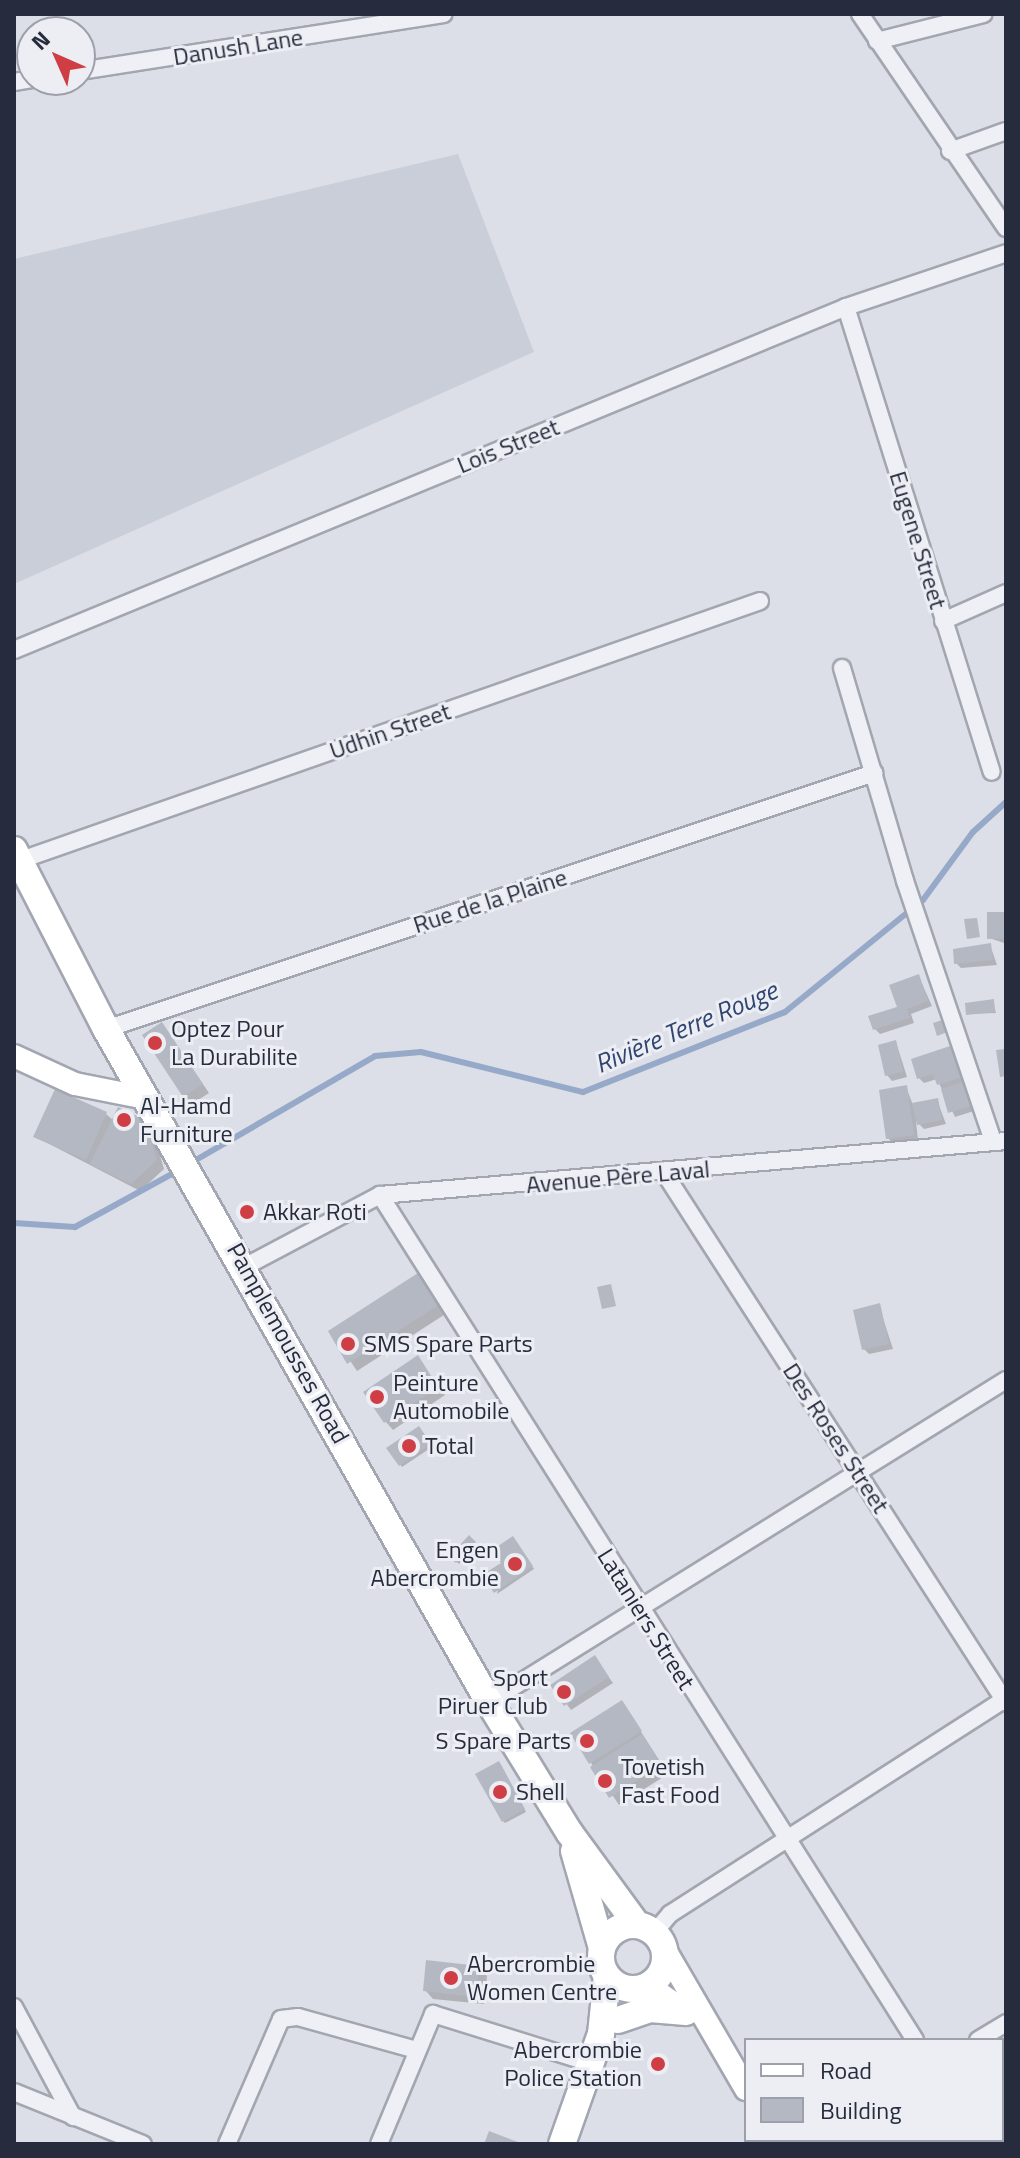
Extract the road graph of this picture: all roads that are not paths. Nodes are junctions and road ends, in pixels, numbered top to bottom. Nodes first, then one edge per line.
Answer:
1 (444, 14) edge
2 (860, 14) edge
3 (984, 14) edge
4 (388, 19) edge
5 (877, 41) junction
6 (96, 68) edge
7 (1006, 131) edge
8 (950, 151) junction
9 (1006, 228) edge
10 (1006, 253) edge
11 (846, 307) junction
12 (1006, 593) edge
13 (760, 601) dead end
14 (943, 621) junction
15 (14, 650) edge
16 (842, 668) dead end
17 (992, 772) dead end
18 (874, 773) junction
19 (17, 855) edge
20 (106, 1029) junction
21 (14, 1056) edge
22 (146, 1098) junction
23 (999, 1141) edge
24 (665, 1174) junction
25 (380, 1195) junction
26 (246, 1266) junction
27 (1006, 1380) edge
28 (857, 1470) junction
29 (640, 1610) junction
30 (1005, 1701) edge
31 (489, 1702) junction
32 (569, 1832) junction
33 (787, 1838) junction
34 (652, 1936) junction
35 (602, 1948) junction
36 (607, 1976) junction
37 (644, 1987) junction
38 (14, 2007) edge
39 (695, 2019) junction
40 (1006, 2023) edge
41 (610, 2027) junction
42 (914, 2038) edge
43 (981, 2038) edge
44 (416, 2050) junction
45 (590, 2063) junction
46 (744, 2086) edge
47 (14, 2092) edge
48 (73, 2117) junction
49 (92, 2126) junction
50 (87, 2144) edge
51 (143, 2144) edge
52 (227, 2144) edge
53 (379, 2144) edge
54 (562, 2144) edge

1 - 4 street, Danush Lane
2 - 5 street
3 - 5 street
4 - 6 street, Danush Lane
5 - 8 street
7 - 8 street
8 - 9 street
10 - 11 street, Lois Street
11 - 14 street, Eugene Street
11 - 15 street, Lois Street
12 - 14 street
13 - 19 street, Udhin Street
14 - 17 street, Eugene Street
16 - 18 street
18 - 20 street, Rue de la Plaine
18 - 23 street
19 - 20 main road, Pamplemousses Road
20 - 22 main road, Pamplemousses Road
21 - 22 main road
22 - 26 main road, Pamplemousses Road
23 - 24 street, Avenue Père Laval
24 - 25 street, Avenue Père Laval
24 - 28 street, Des Roses Street
25 - 26 street, Avenue Père Laval
25 - 29 street, Lataniers Street
26 - 31 main road, Pamplemousses Road
27 - 28 street
28 - 29 street
28 - 30 street, Des Roses Street
29 - 31 street
29 - 33 street, Lataniers Street
30 - 33 street
31 - 32 main road, Pamplemousses Road
32 - 34 main road, Pamplemousses Road
32 - 35 main road, Pamplemousses Road
33 - 34 street
33 - 42 street, Lataniers Street
34 - 35 main road
34 - 37 main road
34 - 39 main road
35 - 36 main road
36 - 37 main road
36 - 41 main road
37 - 39 main road
37 - 41 main road
38 - 48 street
39 - 41 main road
39 - 46 main road
40 - 43 street
41 - 45 main road
44 - 45 street
44 - 52 street
44 - 53 street
45 - 54 main road
47 - 48 street
48 - 49 street
49 - 50 street
49 - 51 street

